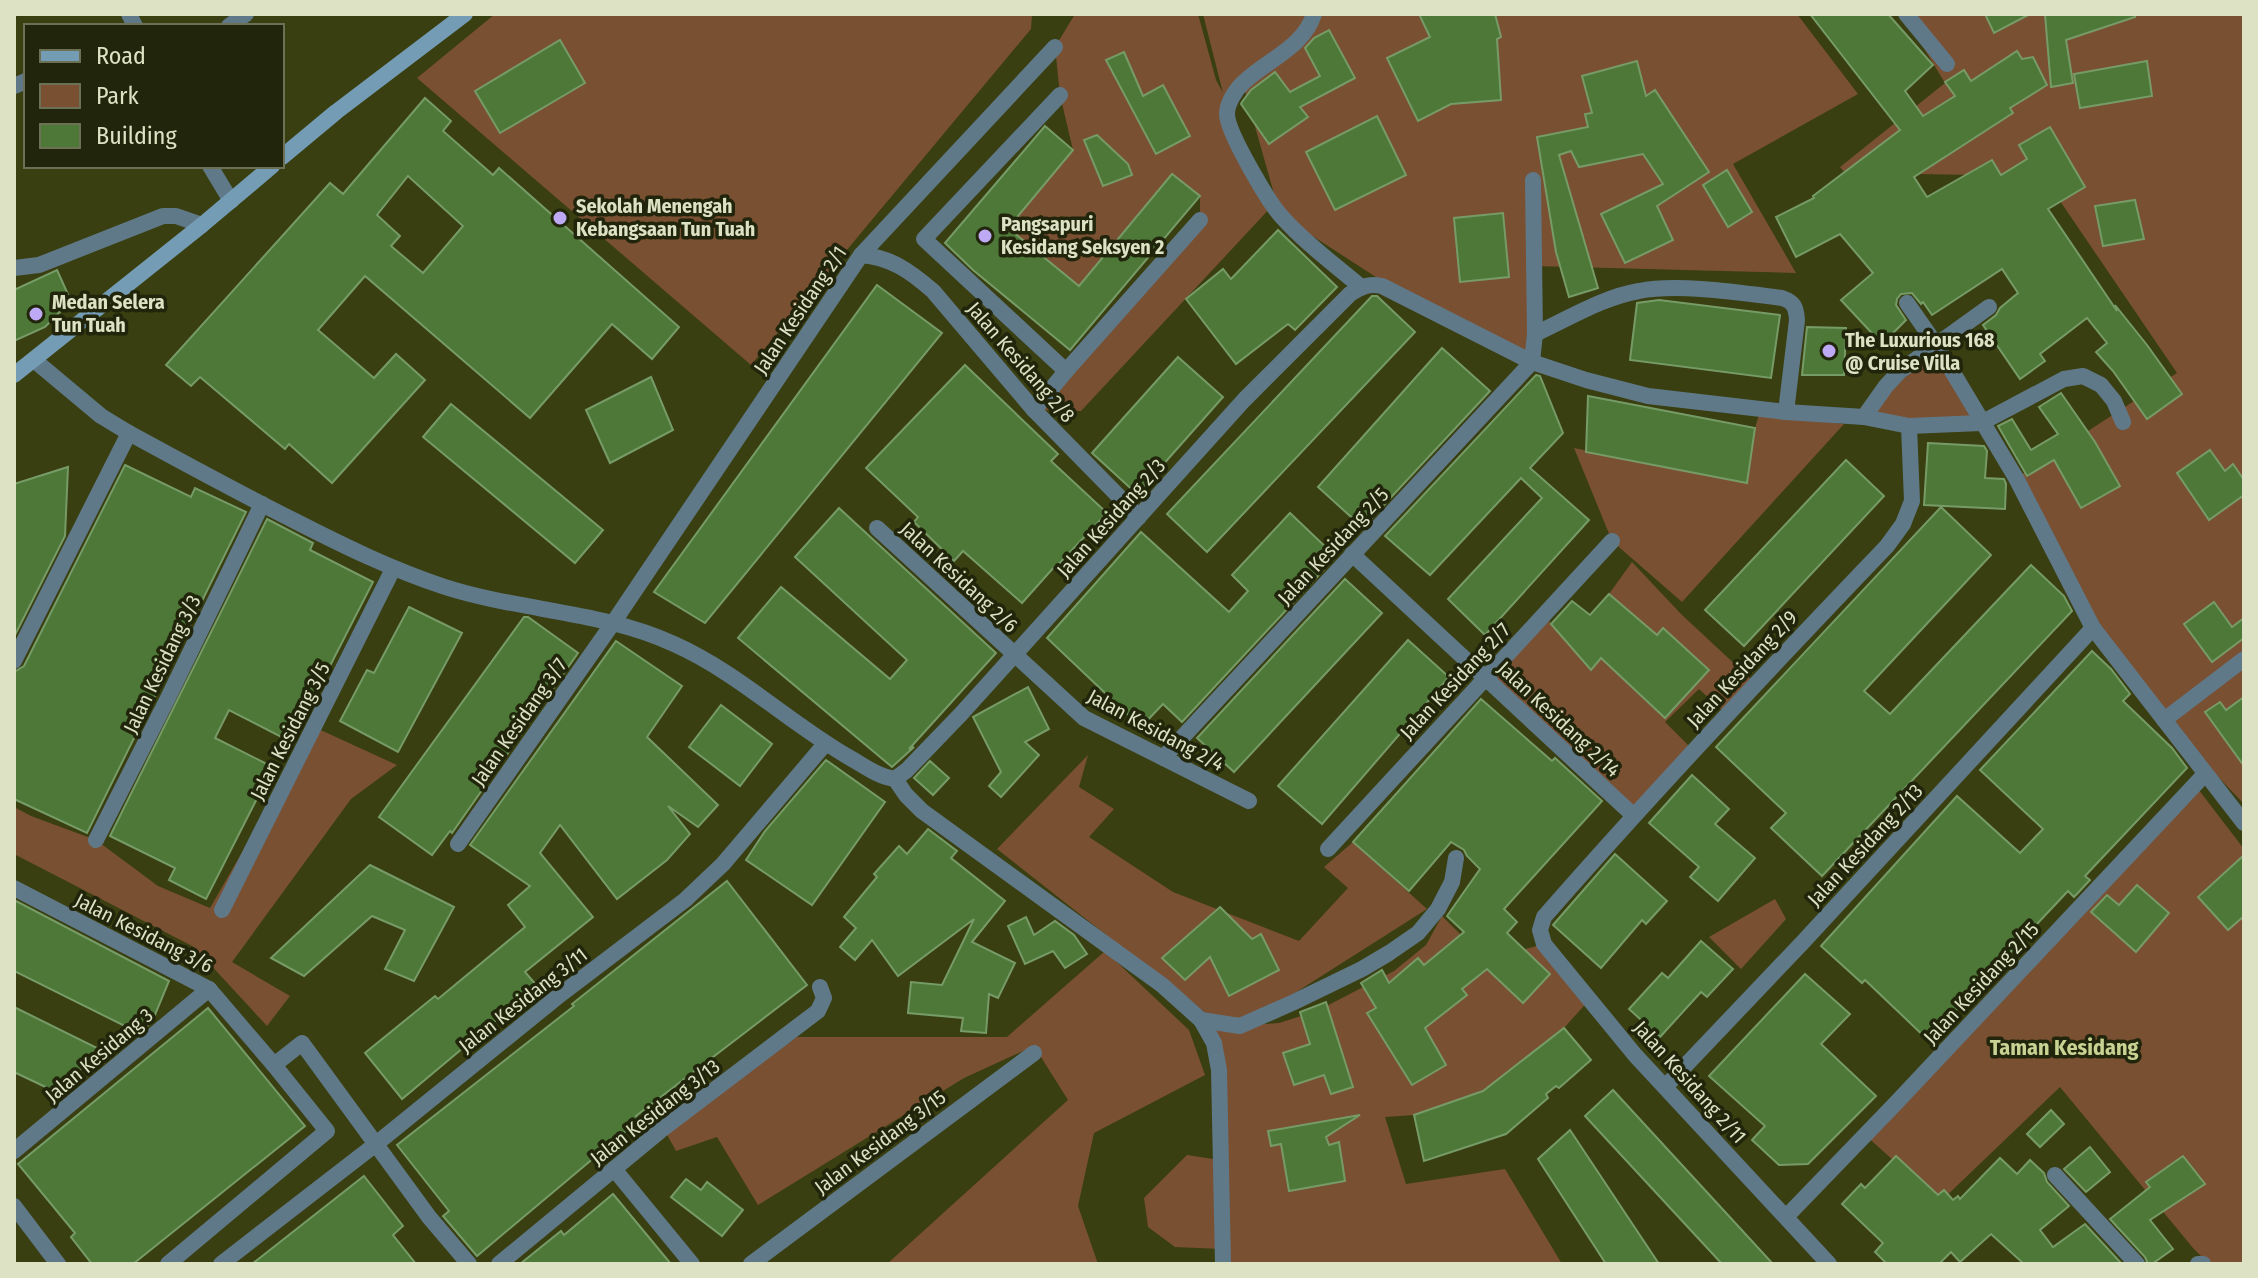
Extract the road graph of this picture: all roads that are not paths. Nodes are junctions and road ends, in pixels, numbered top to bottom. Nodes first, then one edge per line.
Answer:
1 (465, 14) edge
2 (1314, 14) edge
3 (1906, 14) edge
4 (1055, 47) dead end
5 (1947, 64) dead end
6 (1060, 95) dead end
7 (284, 155) edge
8 (211, 168) edge
9 (270, 168) edge
10 (1533, 180) dead end
11 (231, 201) junction
12 (1200, 220) dead end
13 (202, 225) junction
14 (861, 255) junction
15 (14, 268) edge
16 (1361, 287) junction
17 (1907, 303) dead end
18 (1989, 307) dead end
19 (1535, 334) junction
20 (1937, 346) junction
21 (34, 360) junction
22 (1532, 362) junction
23 (1066, 371) junction
24 (14, 375) edge
25 (1034, 410) junction
26 (1786, 412) junction
27 (1864, 417) junction
28 (2123, 422) dead end
29 (1981, 423) junction
30 (1909, 426) junction
31 (129, 433) junction
32 (262, 504) junction
33 (1139, 517) junction
34 (877, 528) dead end
35 (1612, 541) dead end
36 (1352, 554) junction
37 (393, 569) junction
38 (613, 623) junction
39 (2093, 628) junction
40 (1014, 655) junction
41 (2244, 659) edge
42 (14, 661) edge
43 (1485, 678) junction
44 (2164, 720) junction
45 (825, 744) junction
46 (1163, 758) junction
47 (2205, 774) junction
48 (895, 779) junction
49 (1249, 801) dead end
50 (1633, 815) junction
51 (2244, 823) edge
52 (96, 840) dead end
53 (458, 844) dead end
54 (1328, 849) dead end
55 (1456, 858) dead end
56 (14, 888) edge
57 (222, 910) dead end
58 (1544, 917) joint
59 (820, 987) dead end
60 (209, 989) junction
61 (1201, 1020) junction
62 (1034, 1053) dead end
63 (274, 1065) junction
64 (1665, 1087) junction
65 (376, 1144) junction
66 (14, 1151) edge
67 (614, 1169) junction
68 (2055, 1175) dead end
69 (14, 1206) edge
70 (1786, 1217) junction
71 (58, 1264) edge
72 (168, 1264) edge
73 (221, 1264) edge
74 (469, 1264) edge
75 (499, 1264) edge
76 (692, 1264) edge
77 (751, 1264) edge
78 (1223, 1264) edge
79 (1829, 1264) edge
80 (2137, 1264) edge

1 - 7 street
2 - 16 street
3 - 5 street
4 - 14 street, Jalan Kesidang 2/1
6 - 23 street
8 - 11 street
9 - 11 street
10 - 19 street
11 - 13 street
12 - 23 street
13 - 15 street
13 - 21 street
14 - 25 street, Jalan Kesidang 2/8
14 - 38 street, Jalan Kesidang 2/1
16 - 22 street
16 - 33 street, Jalan Kesidang 2/3
17 - 20 street
18 - 20 street
19 - 22 street
19 - 26 street
20 - 27 street
20 - 29 street
21 - 24 street
21 - 31 street
22 - 26 street
22 - 36 street, Jalan Kesidang 2/5
23 - 25 street
25 - 33 street, Jalan Kesidang 2/8
26 - 27 street
27 - 30 street
28 - 29 street
29 - 30 street
29 - 39 street
30 - 50 street, Jalan Kesidang 2/9
31 - 32 street
31 - 42 street
32 - 37 street
32 - 52 street, Jalan Kesidang 3/3
33 - 40 street, Jalan Kesidang 2/3
34 - 40 street, Jalan Kesidang 2/6
35 - 43 street, Jalan Kesidang 2/7
36 - 43 street, Jalan Kesidang 2/14
36 - 46 street, Jalan Kesidang 2/5
37 - 38 street
37 - 57 street, Jalan Kesidang 3/5
38 - 45 street
38 - 53 street, Jalan Kesidang 3/7
39 - 44 street
39 - 64 street, Jalan Kesidang 2/13
40 - 46 street, Jalan Kesidang 2/4
40 - 48 street, Jalan Kesidang 2/3
41 - 44 street
43 - 50 street, Jalan Kesidang 2/14
43 - 54 street, Jalan Kesidang 2/7
44 - 47 street
45 - 48 street
45 - 65 street, Jalan Kesidang 3/11
46 - 49 street, Jalan Kesidang 2/4
47 - 51 street
47 - 70 street, Jalan Kesidang 2/15
48 - 61 street
50 - 58 street, Jalan Kesidang 2/9
55 - 61 street
56 - 60 street, Jalan Kesidang 3/6
58 - 64 street, Jalan Kesidang 2/11
59 - 67 street, Jalan Kesidang 3/13
60 - 63 street, Jalan Kesidang 3/6
60 - 66 street, Jalan Kesidang 3
61 - 78 street
62 - 77 street, Jalan Kesidang 3/15
63 - 65 street
63 - 72 street, Jalan Kesidang 3/6
64 - 70 street, Jalan Kesidang 2/11
65 - 73 street, Jalan Kesidang 3/11
65 - 74 street
67 - 75 street, Jalan Kesidang 3/13
67 - 76 street
68 - 80 street
69 - 71 street
70 - 79 street, Jalan Kesidang 2/11

